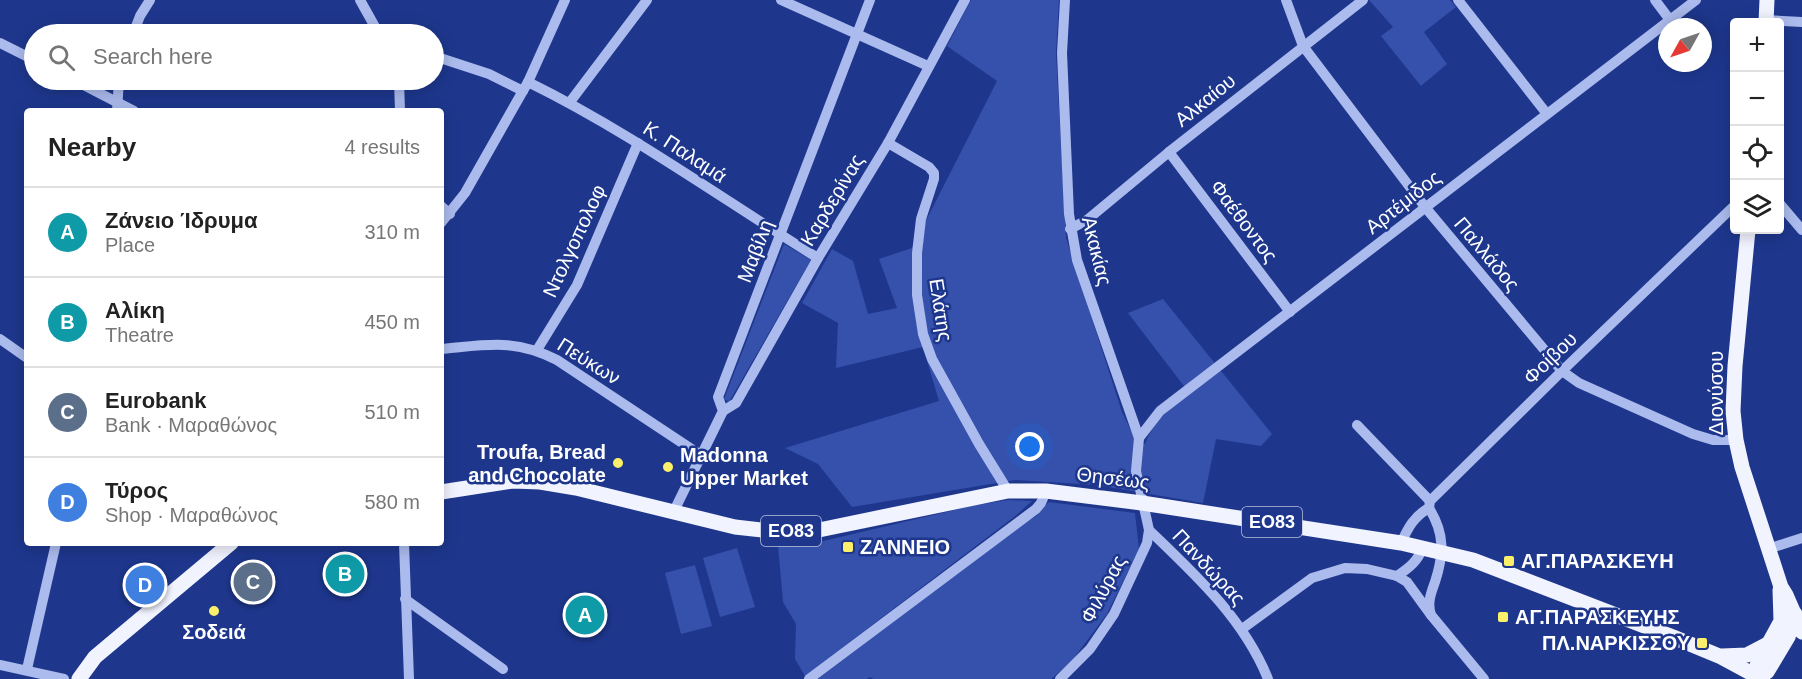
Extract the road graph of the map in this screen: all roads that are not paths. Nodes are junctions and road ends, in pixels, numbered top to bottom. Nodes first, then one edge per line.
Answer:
1 (150, 0) edge
2 (360, 0) edge
3 (565, 0) edge
4 (647, 0) edge
5 (780, 0) edge
6 (870, 0) edge
7 (964, 0) edge
8 (1065, 0) edge
9 (1286, 0) edge
10 (1363, 0) edge
11 (1458, 0) edge
12 (1655, 0) edge
13 (1696, 0) edge
14 (1767, 0) edge
15 (1668, 18) edge
16 (1673, 18) edge
17 (1766, 18) edge
18 (1784, 22) edge
19 (1802, 22) edge
20 (137, 24) edge
21 (373, 24) edge
22 (1658, 29) edge
23 (858, 33) junction
24 (0, 43) edge
25 (1303, 46) junction
26 (24, 55) edge
27 (444, 59) edge
28 (928, 66) junction
29 (526, 86) junction
30 (91, 90) edge
31 (118, 90) edge
32 (399, 90) edge
33 (570, 102) junction
34 (117, 106) edge
35 (400, 108) edge
36 (1547, 114) junction
37 (638, 143) junction
38 (888, 143) junction
39 (1169, 152) junction
40 (1425, 207) junction
41 (444, 209) edge
42 (1730, 210) edge
43 (1784, 210) edge
44 (450, 214) junction
45 (444, 220) edge
46 (1070, 229) junction
47 (1802, 230) edge
48 (1748, 234) edge
49 (780, 235) junction
50 (818, 258) junction
51 (1290, 312) junction
52 (0, 339) edge
53 (444, 350) edge
54 (537, 350) junction
55 (24, 356) edge
56 (1562, 371) junction
57 (723, 411) junction
58 (1357, 425) dead end
59 (1139, 438) junction
60 (1736, 440) junction
61 (702, 456) junction
62 (1046, 490) junction
63 (1008, 491) junction
64 (444, 492) edge
65 (1142, 503) junction
66 (1430, 505) junction
67 (674, 511) junction
68 (1149, 530) junction
69 (1802, 538) edge
70 (1401, 543) junction
71 (56, 546) edge
72 (227, 546) edge
73 (404, 546) edge
74 (1423, 547) junction
75 (1768, 549) junction
76 (1441, 552) junction
77 (1397, 576) junction
78 (1780, 587) junction
79 (405, 599) junction
80 (1795, 614) junction
81 (1431, 615) junction
82 (1242, 629) junction
83 (1802, 632) edge
84 (1770, 643) junction
85 (1719, 656) junction
86 (95, 657) junction
87 (0, 664) edge
88 (27, 669) junction
89 (503, 669) dead end
90 (1072, 675) edge
91 (1760, 678) edge
92 (66, 679) edge
93 (79, 679) edge
94 (409, 679) edge
95 (809, 679) edge
96 (1060, 679) edge
97 (1268, 679) edge
98 (1484, 679) edge

1 - 20 street
2 - 21 street
3 - 29 street
4 - 33 street
5 - 23 street
6 - 23 street, Μαβίλη
7 - 28 street, Καρδερίνας
8 - 46 street, Ακακίας
9 - 25 street, Παλλάδος
10 - 25 street, Αλκαίου
11 - 36 street
12 - 15 street
13 - 16 street, Αρτέμιδος
14 - 17 main road
18 - 19 street
22 - 36 street, Αρτέμιδος
23 - 28 street
23 - 49 street, Μαβίλη
24 - 26 street
25 - 39 street, Αλκαίου
25 - 40 street, Παλλάδος
27 - 29 street, Κ. Παλαμά
28 - 38 street, Καρδερίνας
29 - 33 street, Κ. Παλαμά
29 - 44 street
30 - 34 street
31 - 34 street
32 - 35 street
33 - 37 street, Κ. Παλαμά
36 - 40 street, Αρτέμιδος
37 - 49 street, Κ. Παλαμά
37 - 54 street, Ντολγοπολοφ
38 - 50 street, Καρδερίνας
38 - 63 street, Ελάτης
39 - 46 street, Αλκαίου
39 - 51 street, Φαέθοντος
40 - 51 street, Αρτέμιδος
40 - 56 street, Παλλάδος
41 - 44 street
42 - 56 street, Φοίβου
43 - 47 street
44 - 45 street
46 - 59 street, Ακακίας
48 - 60 main road, Διονύσου
49 - 50 street, Κ. Παλαμά
49 - 57 street, Μαβίλη
50 - 57 street, Καρδερίνας
51 - 59 street, Αρτέμιδος
52 - 55 street
53 - 54 street, Πεύκων
54 - 61 street, Πεύκων
56 - 60 street, Παλλάδος
56 - 66 street, Φοίβου
57 - 61 street, Μαβίλη
58 - 66 street
59 - 65 street, Ακακίας
60 - 75 main road, Διονύσου
61 - 67 street, Μαβίλη
62 - 63 main road, Θησέως / ΕΟ83
62 - 65 main road, Θησέως / ΕΟ83
62 - 95 street
63 - 67 main road, Θησέως / ΕΟ83
64 - 67 main road, Θησέως / ΕΟ83
65 - 68 street
65 - 70 main road, Θησέως / ΕΟ83
66 - 70 street, Φοίβου
66 - 76 street
68 - 82 street, Πανδώρας
68 - 90 street, Φιλύρας
69 - 75 street
70 - 74 main road, Θησέως / ΕΟ83
71 - 88 street
72 - 86 main road
73 - 79 street
74 - 76 main road, Θησέως / ΕΟ83
74 - 77 street
75 - 78 main road, Διονύσου
76 - 81 street
76 - 85 main road, Θησέως / ΕΟ83
77 - 81 street
77 - 82 street, Πανδώρας
78 - 80 main road, Διονύσου
78 - 84 main road, Διονύσου
79 - 89 street
79 - 94 street
80 - 83 main road, Διονύσου
80 - 91 main road
81 - 98 street
82 - 97 street, Πανδώρας
84 - 85 main road
84 - 91 main road, Διονύσου
85 - 91 main road, Θησέως / ΕΟ83
86 - 92 main road
86 - 93 main road
87 - 88 street
88 - 92 street
90 - 96 street, Φιλύρας

